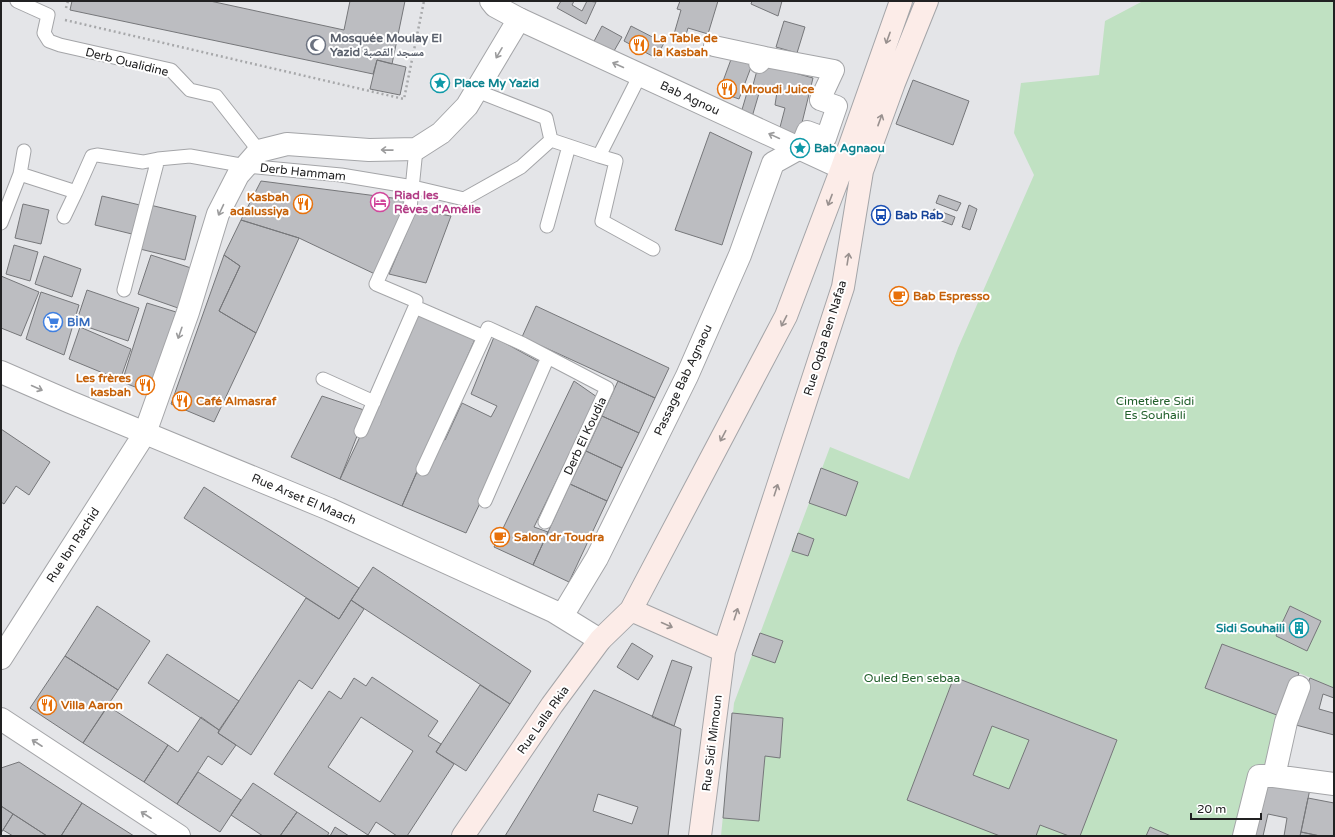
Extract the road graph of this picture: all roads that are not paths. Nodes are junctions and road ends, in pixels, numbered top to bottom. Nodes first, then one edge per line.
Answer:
1 (17, 1) edge
2 (491, 1) edge
3 (901, 1) edge
4 (927, 1) edge
5 (519, 19) junction
6 (714, 46) dead end
7 (640, 75) junction
8 (477, 91) junction
9 (551, 140) junction
10 (569, 146) junction
11 (800, 148) junction
12 (416, 149) junction
13 (24, 151) dead end
14 (600, 156) junction
15 (252, 158) junction
16 (158, 159) junction
17 (852, 170) junction
18 (20, 174) junction
19 (413, 187) junction
20 (76, 192) junction
21 (64, 217) dead end
22 (1, 223) edge
23 (547, 226) dead end
24 (653, 249) dead end
25 (124, 290) dead end
26 (415, 307) junction
27 (484, 337) junction
28 (548, 357) junction
29 (1, 372) edge
30 (323, 379) dead end
31 (374, 402) junction
32 (361, 430) dead end
33 (145, 433) junction
34 (423, 469) dead end
35 (485, 501) dead end
36 (545, 522) dead end
37 (631, 610) junction
38 (562, 616) junction
39 (600, 640) junction
40 (724, 651) junction
41 (1, 658) edge
42 (1299, 687) dead end
43 (1, 719) edge
44 (1274, 776) junction
45 (1334, 784) edge
46 (179, 836) edge
47 (463, 836) edge
48 (700, 836) edge
49 (1244, 836) edge

1 - 15 lane, Derb Oualidine
2 - 5 street, Bab Agnou
3 -> 17 main road, Rue Oqba Ben Nafaa
17 -> 4 main road, Rue Oqba Ben Nafaa
7 -> 5 street, Bab Agnou
5 -> 8 street
6 - 11 street
11 -> 7 street, Bab Agnou
7 - 14 lane
8 - 9 lane
8 - 12 street
9 - 10 lane
9 - 19 lane, Derb Hammam
10 - 14 lane
10 - 23 lane
11 - 17 street, Bab Agnou
11 - 38 street, Passage Bab Agnaou
12 -> 15 street
12 - 19 lane
13 - 18 lane
14 - 24 lane
15 - 16 lane, Derb Hammam
15 - 19 lane, Derb Hammam
15 -> 33 street, Rue Ibn Rachid
16 - 20 lane, Derb Hammam
16 - 25 lane
17 -> 37 main road, Rue Oqba Ben Nafaa
40 -> 17 main road, Rue Oqba Ben Nafaa
18 - 20 lane
18 - 22 lane
19 - 26 lane
20 - 21 lane, Derb Hammam
26 - 27 lane
26 - 31 lane
27 - 28 lane, Derb El Koudia
27 - 34 lane
28 - 35 lane
28 - 36 lane, Derb El Koudia
29 -> 33 street, Rue Arset El Maach
30 - 31 lane
31 - 32 lane
33 - 38 street, Rue Arset El Maach
33 - 41 street, Rue Ibn Rachid
37 - 39 main road, Rue Lalla Rkia
37 -> 40 main road
38 - 39 street, Rue Arset El Maach
39 - 47 main road, Rue Lalla Rkia
40 - 48 main road, Rue Sidi Mimoun
42 - 44 street
46 -> 43 street
44 - 45 street
44 - 49 street

